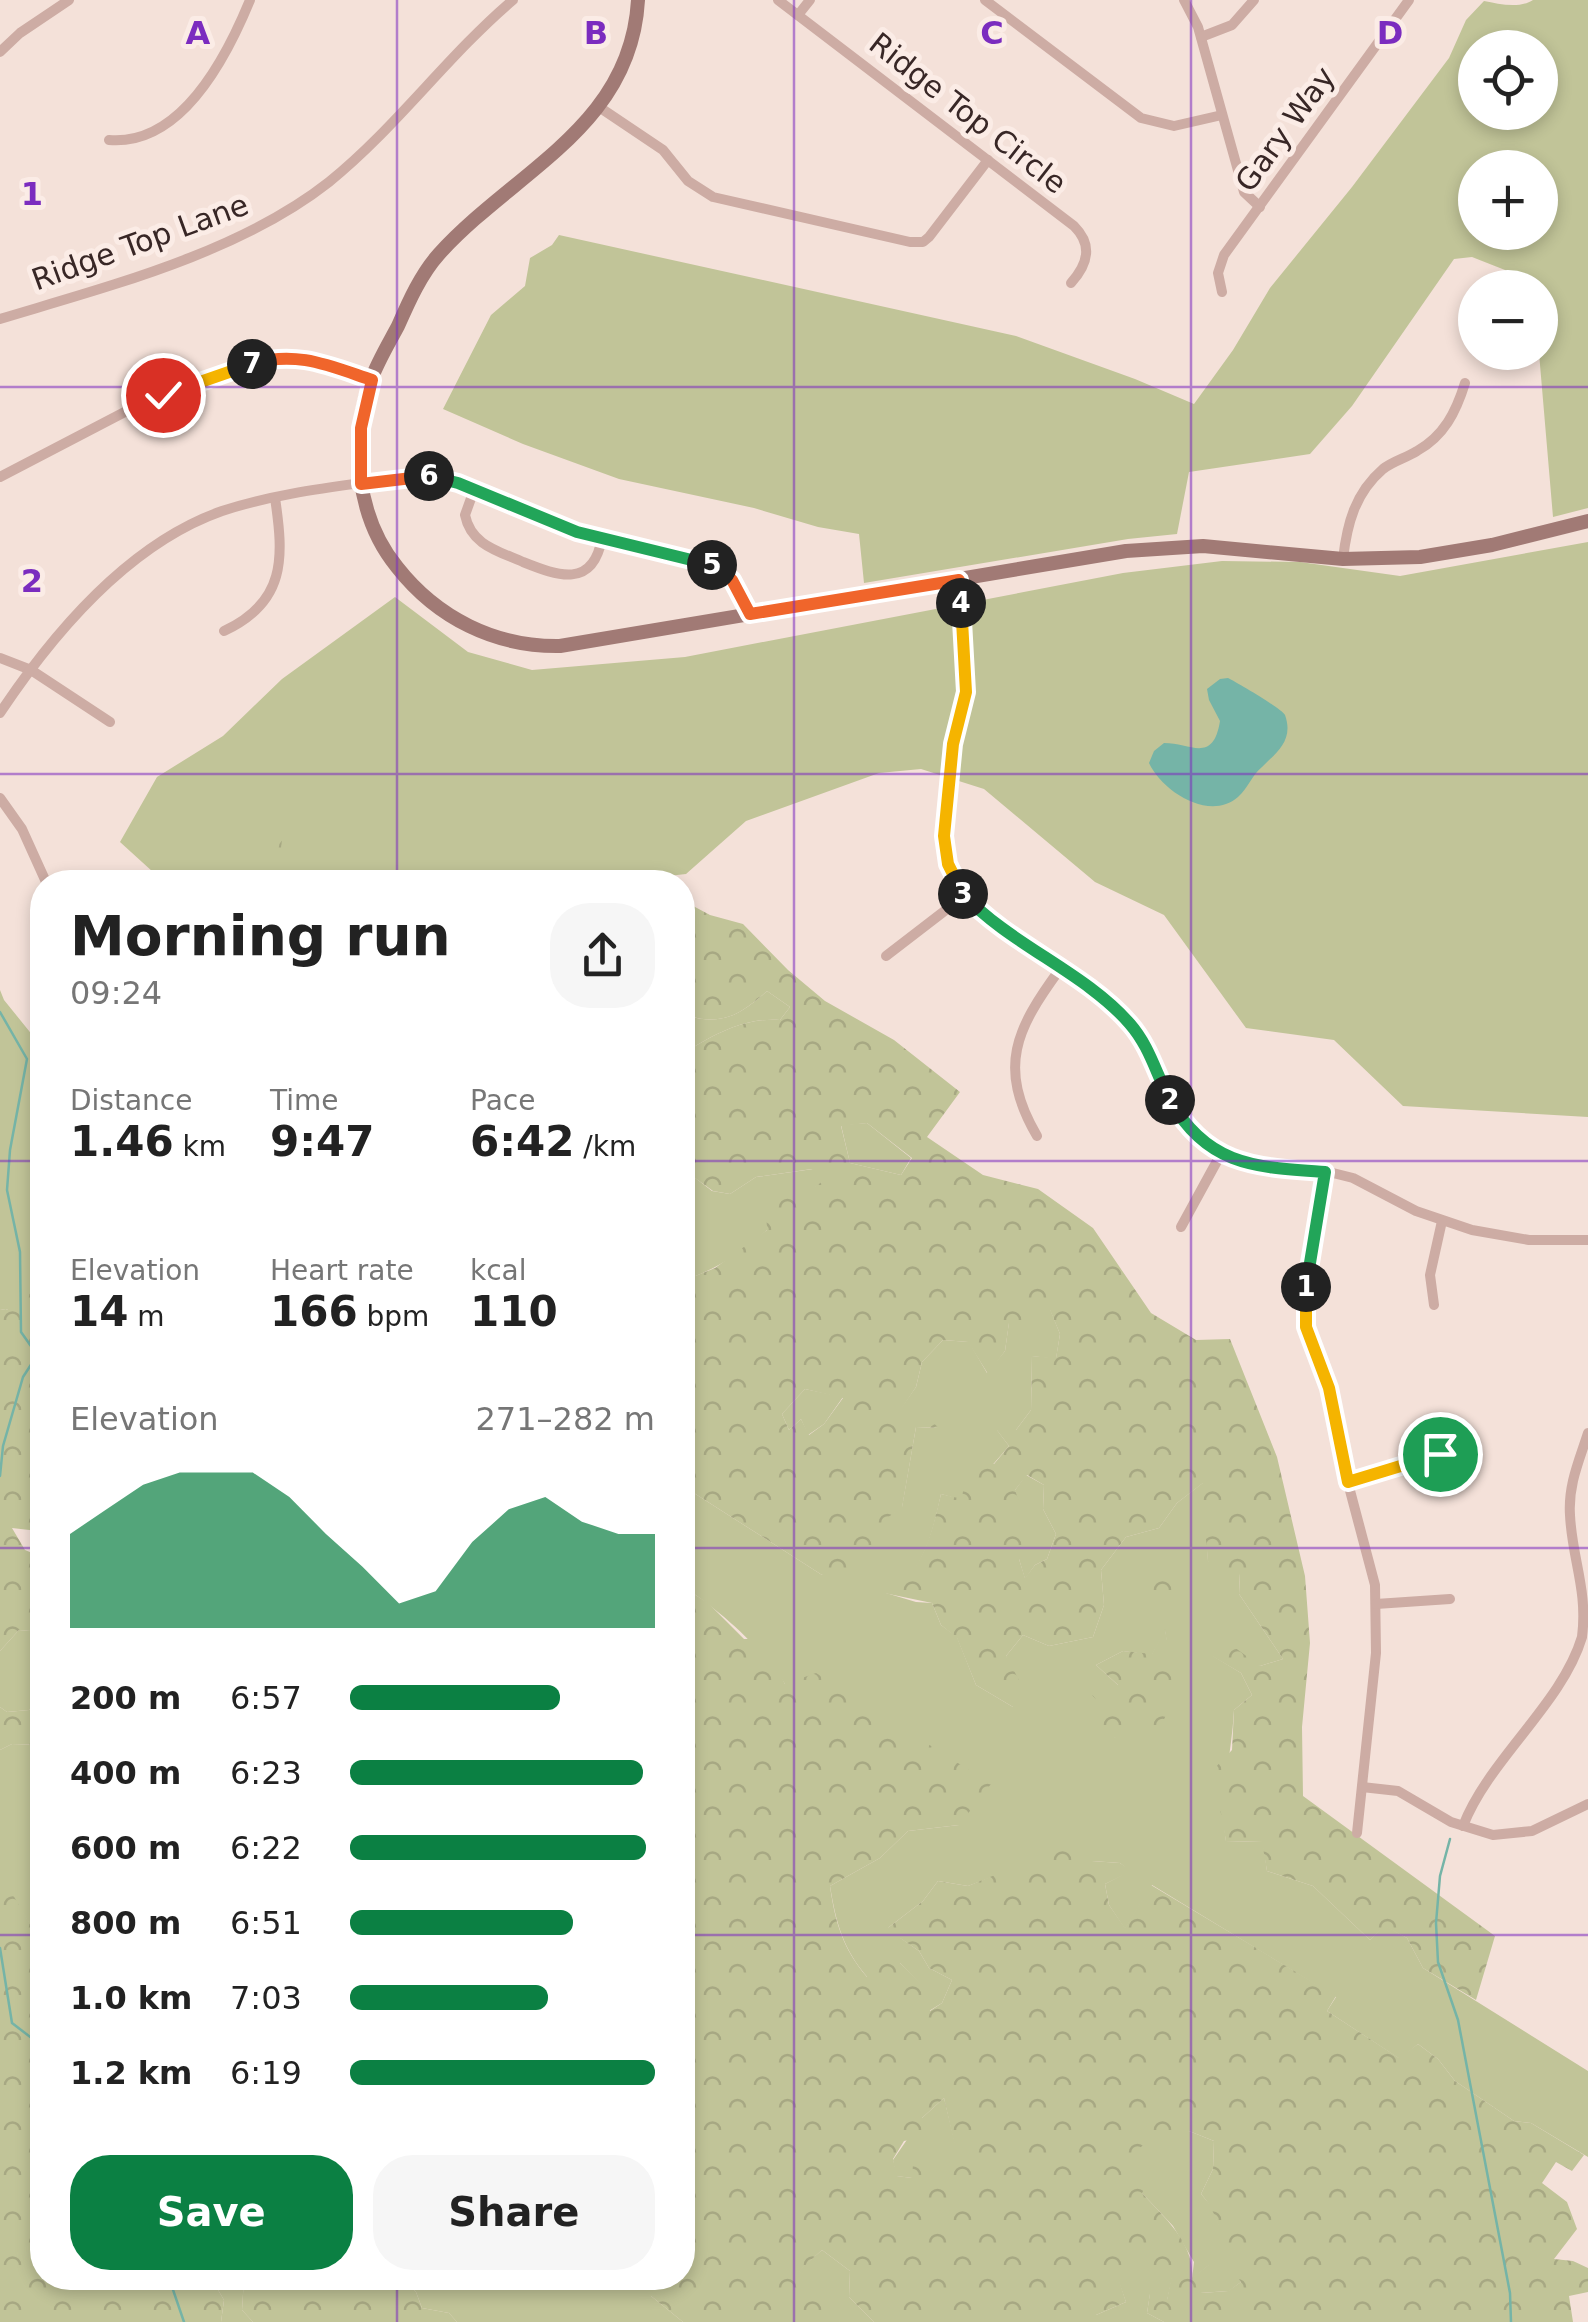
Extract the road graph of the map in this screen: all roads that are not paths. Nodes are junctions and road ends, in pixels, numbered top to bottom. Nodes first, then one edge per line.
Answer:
1 (69, 0) edge
2 (250, 0) edge
3 (513, 0) edge
4 (638, 0) edge
5 (778, 0) edge
6 (810, 0) edge
7 (985, 0) edge
8 (1184, 0) edge
9 (1254, 0) edge
10 (1409, 0) edge
11 (798, 15) junction
12 (1200, 37) junction
13 (0, 52) edge
14 (600, 106) junction
15 (1222, 115) junction
16 (109, 140) dead end
17 (988, 160) junction
18 (1260, 207) junction
19 (1071, 283) dead end
20 (1222, 292) dead end
21 (0, 320) edge
22 (372, 380) junction
23 (1464, 383) dead end
24 (0, 478) edge
25 (361, 484) junction
26 (474, 490) junction
27 (275, 498) junction
28 (1588, 521) edge
29 (602, 538) junction
30 (1343, 559) junction
31 (959, 580) junction
32 (750, 614) junction
33 (224, 632) dead end
34 (0, 658) edge
35 (31, 670) junction
36 (0, 713) edge
37 (110, 722) dead end
38 (0, 798) edge
39 (41, 870) edge
40 (964, 896) junction
41 (886, 956) dead end
42 (1060, 969) junction
43 (1038, 1136) dead end
44 (1222, 1152) junction
45 (1325, 1172) junction
46 (1442, 1221) junction
47 (1181, 1227) dead end
48 (1588, 1240) edge
49 (1434, 1304) dead end
50 (1588, 1433) edge
51 (1440, 1454) dead end
52 (1348, 1482) junction
53 (1450, 1599) dead end
54 (1376, 1604) junction
55 (1362, 1787) junction
56 (1588, 1804) edge
57 (1462, 1826) junction
58 (1356, 1834) dead end

1 - 13 street
2 - 16 street
3 - 21 street, Ridge Top Lane
4 - 14 main road
5 - 11 street, Ridge Top Circle
6 - 11 street
7 - 15 street
8 - 12 street
9 - 12 street
10 - 18 street, Gary Way
11 - 17 street, Ridge Top Circle
12 - 15 street
14 - 17 street
14 - 22 main road
15 - 18 street
17 - 19 street, Ridge Top Circle
18 - 20 street, Gary Way
22 - 24 street
22 - 25 main road
23 - 30 street
25 - 26 street
25 - 27 street
25 - 32 main road
26 - 29 street
26 - 29 street
27 - 33 street
27 - 35 street
28 - 30 main road
29 - 32 street
30 - 31 main road
31 - 32 main road
31 - 40 street
34 - 35 street
35 - 36 street
35 - 37 street
38 - 39 street
40 - 41 street
40 - 42 street
42 - 43 street
42 - 44 street
44 - 45 street
44 - 47 street
45 - 46 street
45 - 52 street
46 - 48 street
46 - 49 street
50 - 57 street
51 - 52 street
52 - 54 street
53 - 54 street
54 - 55 street
55 - 57 street
55 - 58 street
56 - 57 street

